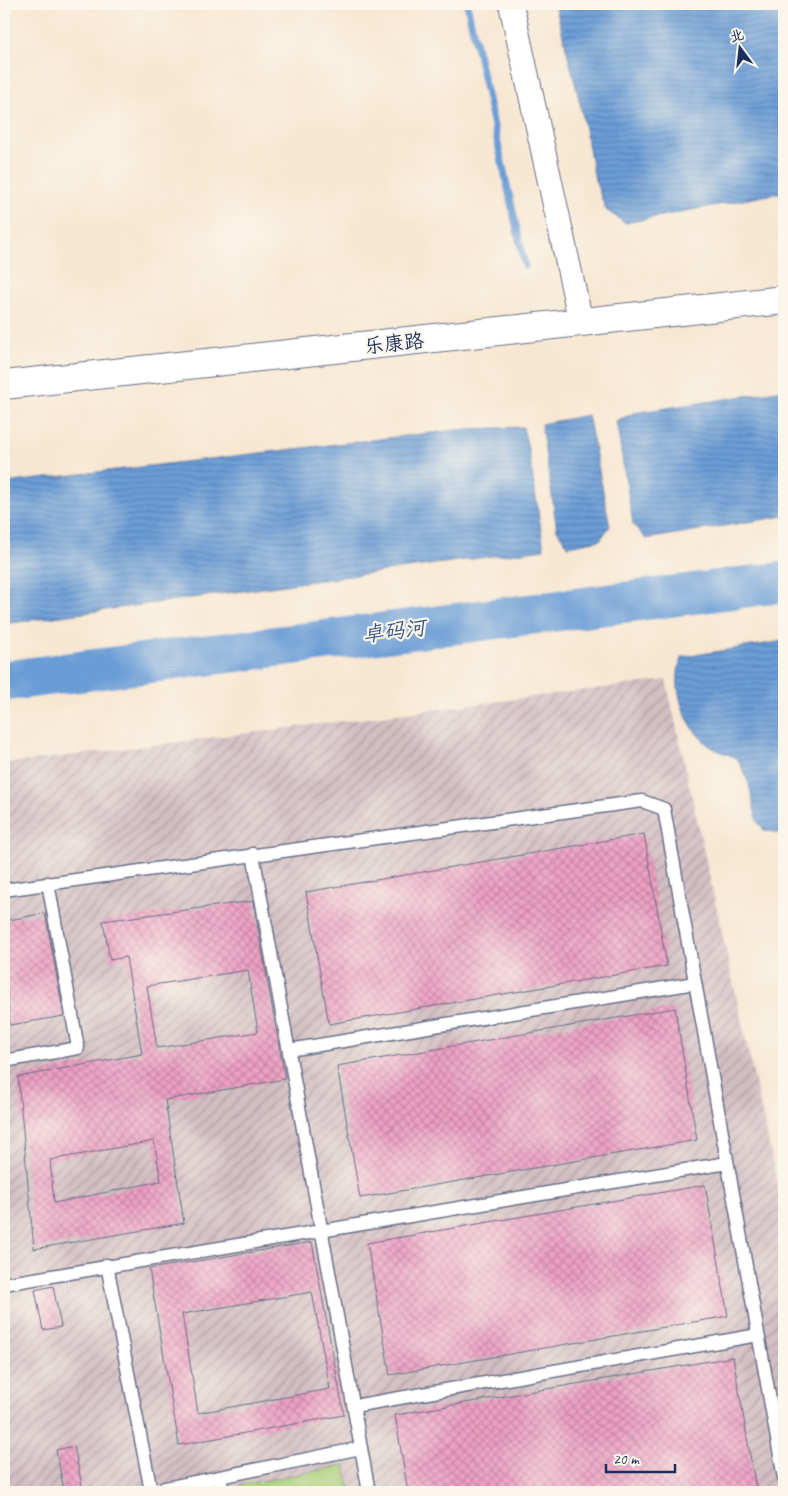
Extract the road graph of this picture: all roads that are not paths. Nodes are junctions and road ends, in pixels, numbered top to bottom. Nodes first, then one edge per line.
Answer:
1 (511, 4) edge
2 (784, 300) edge
3 (581, 323) junction
4 (4, 385) edge
5 (253, 854) junction
6 (48, 884) junction
7 (4, 890) edge
8 (695, 983) junction
9 (289, 1050) junction
10 (4, 1061) edge
11 (727, 1163) junction
12 (321, 1230) junction
13 (107, 1265) junction
14 (4, 1284) edge
15 (758, 1335) junction
16 (354, 1406) junction
17 (361, 1448) junction
18 (220, 1477) junction
19 (784, 1478) edge
20 (148, 1492) edge
21 (223, 1492) edge
22 (369, 1492) edge

1 - 3 street
2 - 3 street, 乐康路
3 - 4 street, 乐康路
5 - 6 lane
5 - 8 lane
5 - 9 lane
6 - 7 lane
6 - 10 lane
8 - 9 lane
8 - 11 lane
9 - 12 lane
11 - 12 lane
11 - 15 lane
12 - 13 lane
12 - 16 lane
13 - 14 lane
13 - 20 lane
15 - 16 lane
15 - 19 lane
16 - 17 lane
17 - 18 lane
17 - 22 lane
18 - 20 lane
18 - 21 lane

